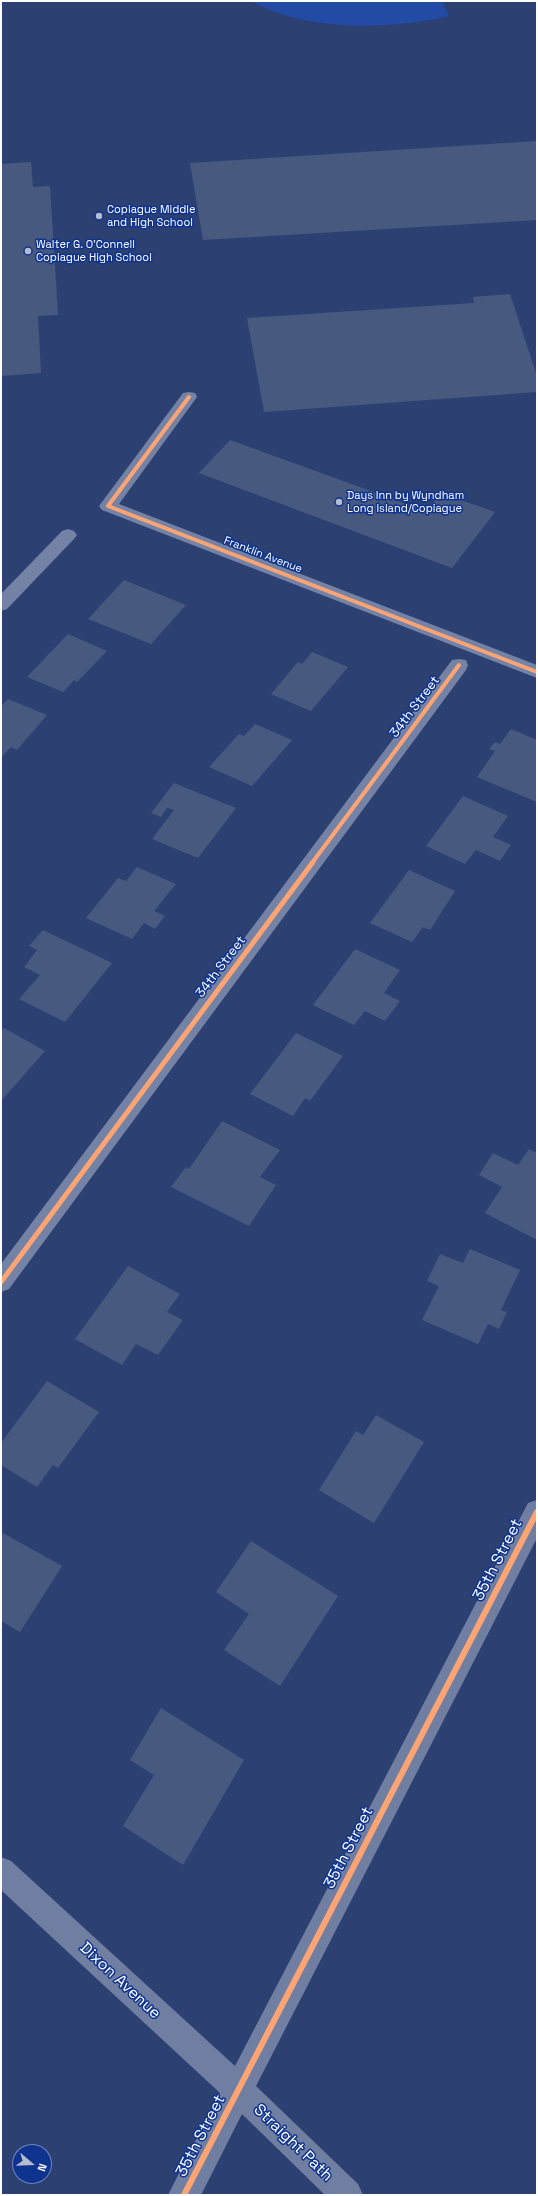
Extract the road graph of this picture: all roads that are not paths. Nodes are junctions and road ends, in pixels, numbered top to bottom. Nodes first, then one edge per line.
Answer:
1 (189, 397) dead end
2 (68, 535) dead end
3 (1, 605) edge
4 (459, 665) dead end
5 (537, 672) edge
6 (1, 1282) edge
7 (537, 1512) edge
8 (1, 1871) edge
9 (239, 2090) junction
10 (184, 2195) edge
11 (347, 2195) edge

1 - 5 street, Franklin Avenue
2 - 3 street
4 - 6 street, 34th Street
7 - 9 street, 35th Street
8 - 9 street, Dixon Avenue
9 - 10 street, 35th Street
9 - 11 street, Straight Path

